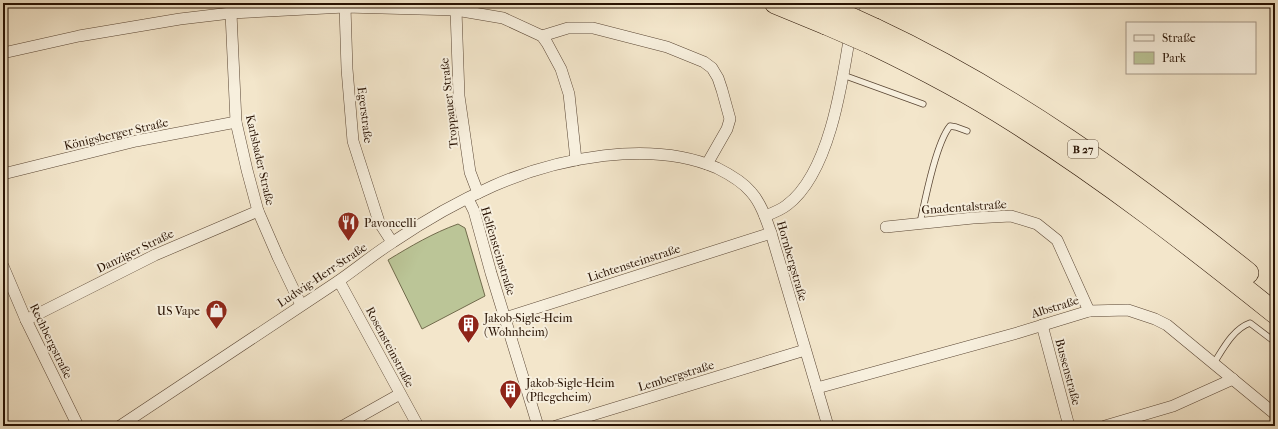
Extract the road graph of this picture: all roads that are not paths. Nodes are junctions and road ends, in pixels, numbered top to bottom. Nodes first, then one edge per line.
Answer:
1 (775, 3) edge
2 (854, 3) edge
3 (345, 7) junction
4 (456, 10) junction
5 (824, 11) edge
6 (230, 13) junction
7 (542, 36) junction
8 (873, 37) junction
9 (3, 53) edge
10 (842, 75) junction
11 (923, 104) dead end
12 (236, 122) junction
13 (967, 131) dead end
14 (576, 160) junction
15 (707, 164) junction
16 (3, 174) edge
17 (478, 193) junction
18 (468, 199) junction
19 (258, 211) junction
20 (765, 216) junction
21 (920, 223) junction
22 (886, 227) dead end
23 (771, 233) junction
24 (392, 242) junction
25 (3, 266) edge
26 (339, 281) junction
27 (1275, 294) edge
28 (301, 305) junction
29 (1089, 311) junction
30 (1275, 313) edge
31 (505, 318) junction
32 (26, 320) junction
33 (1042, 325) junction
34 (1275, 342) edge
35 (805, 350) junction
36 (1214, 363) junction
37 (1233, 379) junction
38 (817, 388) junction
39 (400, 394) junction
40 (1274, 410) edge
41 (78, 426) edge
42 (120, 426) edge
43 (343, 426) edge
44 (418, 426) edge
45 (538, 426) edge
46 (556, 426) edge
47 (828, 426) edge
48 (1070, 426) edge
49 (1105, 426) edge

1 - 5 highway, B 27
2 - 10 street, Hornbergstraße
3 - 4 street
3 - 6 street
3 - 24 street, Egerstraße
4 - 7 street
4 - 17 street, Troppauer Straße
5 - 8 highway, B 27, bridge
6 - 9 street
6 - 12 street, Karlsbader Straße
7 - 14 street
7 - 15 street
8 - 27 highway, B 27
8 - 30 highway, B 27
10 - 11 lane
10 - 20 street, Hornbergstraße
12 - 16 street, Königsberger Straße
12 - 19 street, Karlsbader Straße
13 - 21 lane
14 - 15 street, Ludwig-Herr-Straße
14 - 17 street, Ludwig-Herr-Straße
15 - 20 street, Ludwig-Herr-Straße
17 - 18 street, Ludwig-Herr-Straße
18 - 24 street, Ludwig-Herr-Straße
18 - 31 street, Helfensteinstraße
19 - 28 street, Karlsbader Straße
19 - 32 street, Danziger Straße
20 - 23 street, Hornbergstraße
21 - 22 street, Gnadentalstraße
21 - 29 street, Gnadentalstraße
23 - 31 street, Lichtensteinstraße
23 - 35 street, Hornbergstraße
24 - 26 street, Ludwig-Herr-Straße
25 - 32 street, Rechbergstraße
26 - 28 street, Ludwig-Herr-Straße
26 - 39 street, Rosensteinstraße
28 - 42 street, Ludwig-Herr-Straße
29 - 33 street, Albstraße
29 - 36 street, Albstraße
31 - 45 street, Helfensteinstraße
32 - 41 street, Rechbergstraße
33 - 38 street, Albstraße
33 - 48 street, Bussenstraße
34 - 36 lane
35 - 38 street, Hornbergstraße
35 - 46 street, Lembergstraße
36 - 37 street, Albstraße
37 - 40 street, Albstraße
37 - 49 street
38 - 47 street, Hornbergstraße
39 - 43 street
39 - 44 street, Rosensteinstraße

